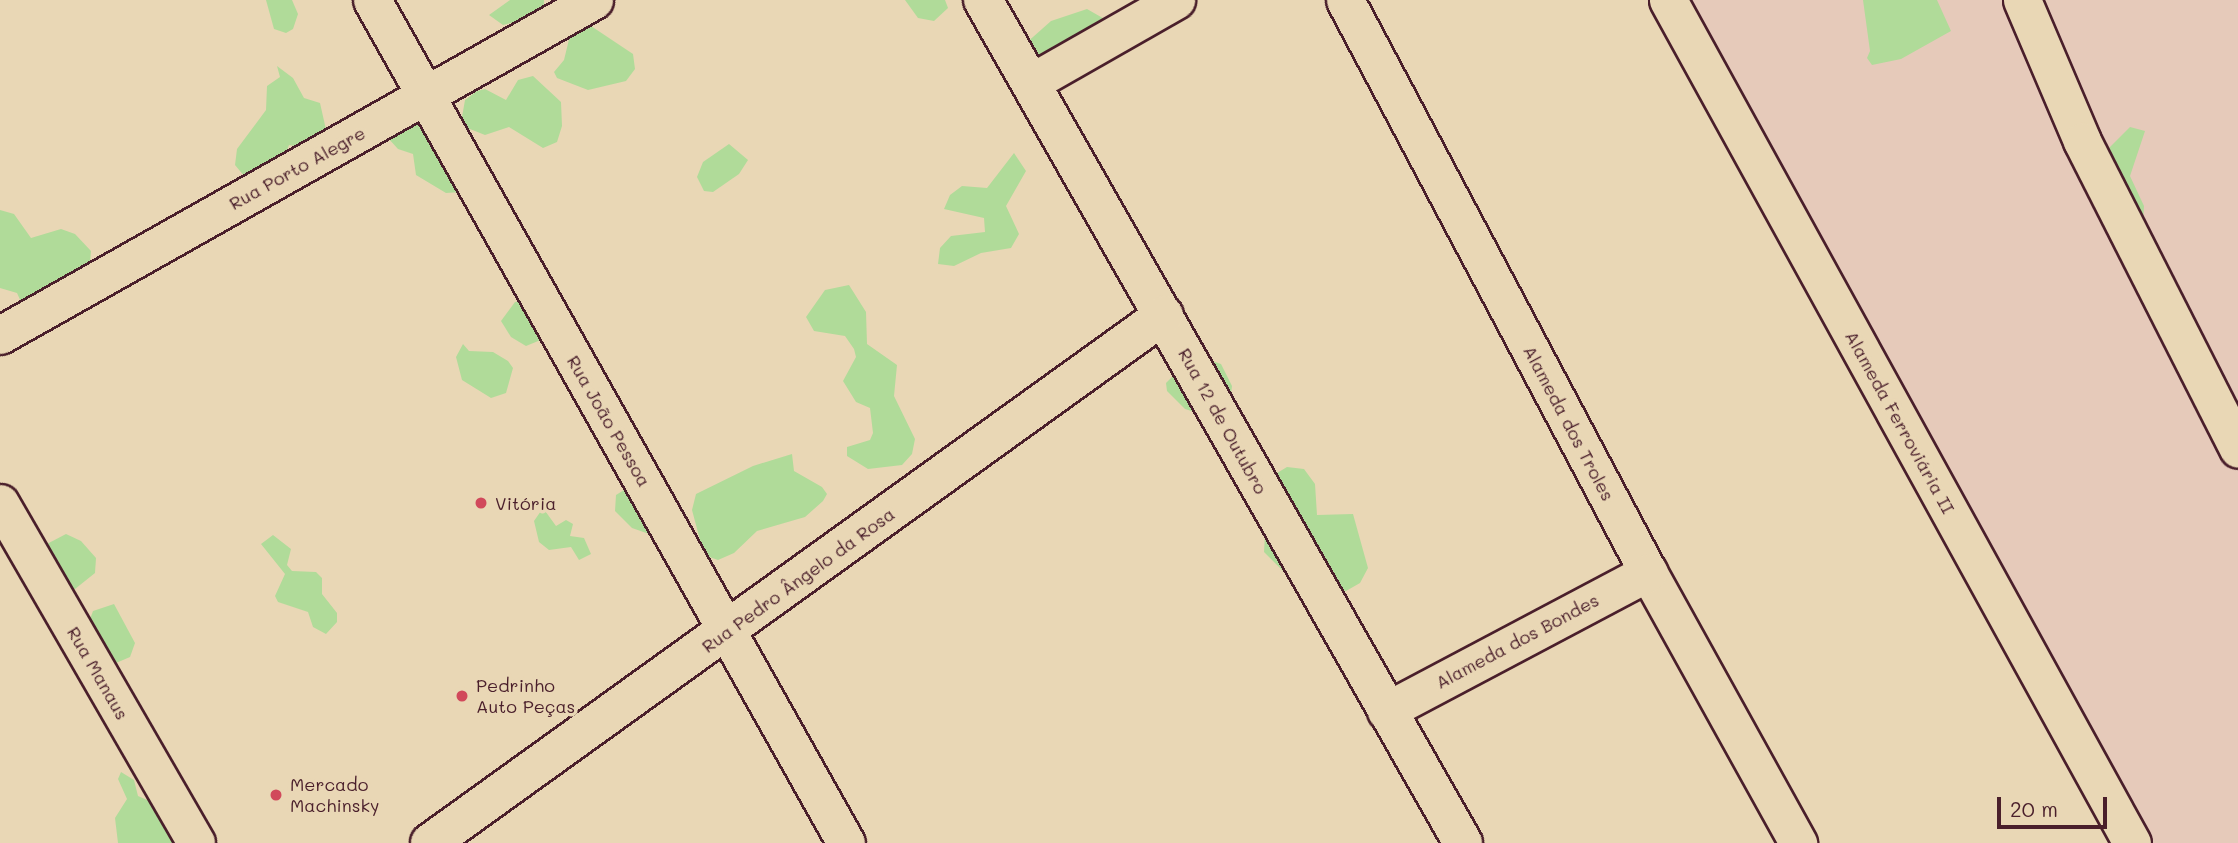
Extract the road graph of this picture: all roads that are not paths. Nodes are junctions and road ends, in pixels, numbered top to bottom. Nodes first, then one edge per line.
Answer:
1 (372, 0) edge
2 (594, 0) edge
3 (983, 0) edge
4 (1176, 0) edge
5 (1345, 0) edge
6 (1668, 0) edge
7 (2022, 0) edge
8 (1032, 82) junction
9 (424, 96) junction
10 (1164, 315) junction
11 (0, 335) edge
12 (2238, 449) edge
13 (0, 503) edge
14 (1648, 572) junction
15 (728, 630) junction
16 (1386, 711) junction
17 (196, 843) edge
18 (430, 843) edge
19 (846, 843) edge
20 (1463, 843) edge
21 (1798, 843) edge
22 (2132, 843) edge

1 - 9 street, Rua João Pessoa
2 - 9 street, Rua Porto Alegre
3 - 8 main road, Rua 12 de Outubro
4 - 8 street
5 - 14 street, Alameda dos Troles
6 - 22 street, Alameda Ferroviária II
7 - 12 street
8 - 10 main road, Rua 12 de Outubro
9 - 11 street, Rua Porto Alegre
9 - 15 street, Rua João Pessoa
10 - 15 main road, Rua Pedro Ângelo da Rosa
10 - 16 main road, Rua 12 de Outubro
13 - 17 street, Rua Manaus
14 - 16 street, Alameda dos Bondes
14 - 21 street, Alameda dos Troles
15 - 18 main road, Rua Pedro Ângelo da Rosa
15 - 19 street, Rua João Pessoa
16 - 20 main road, Rua 12 de Outubro

